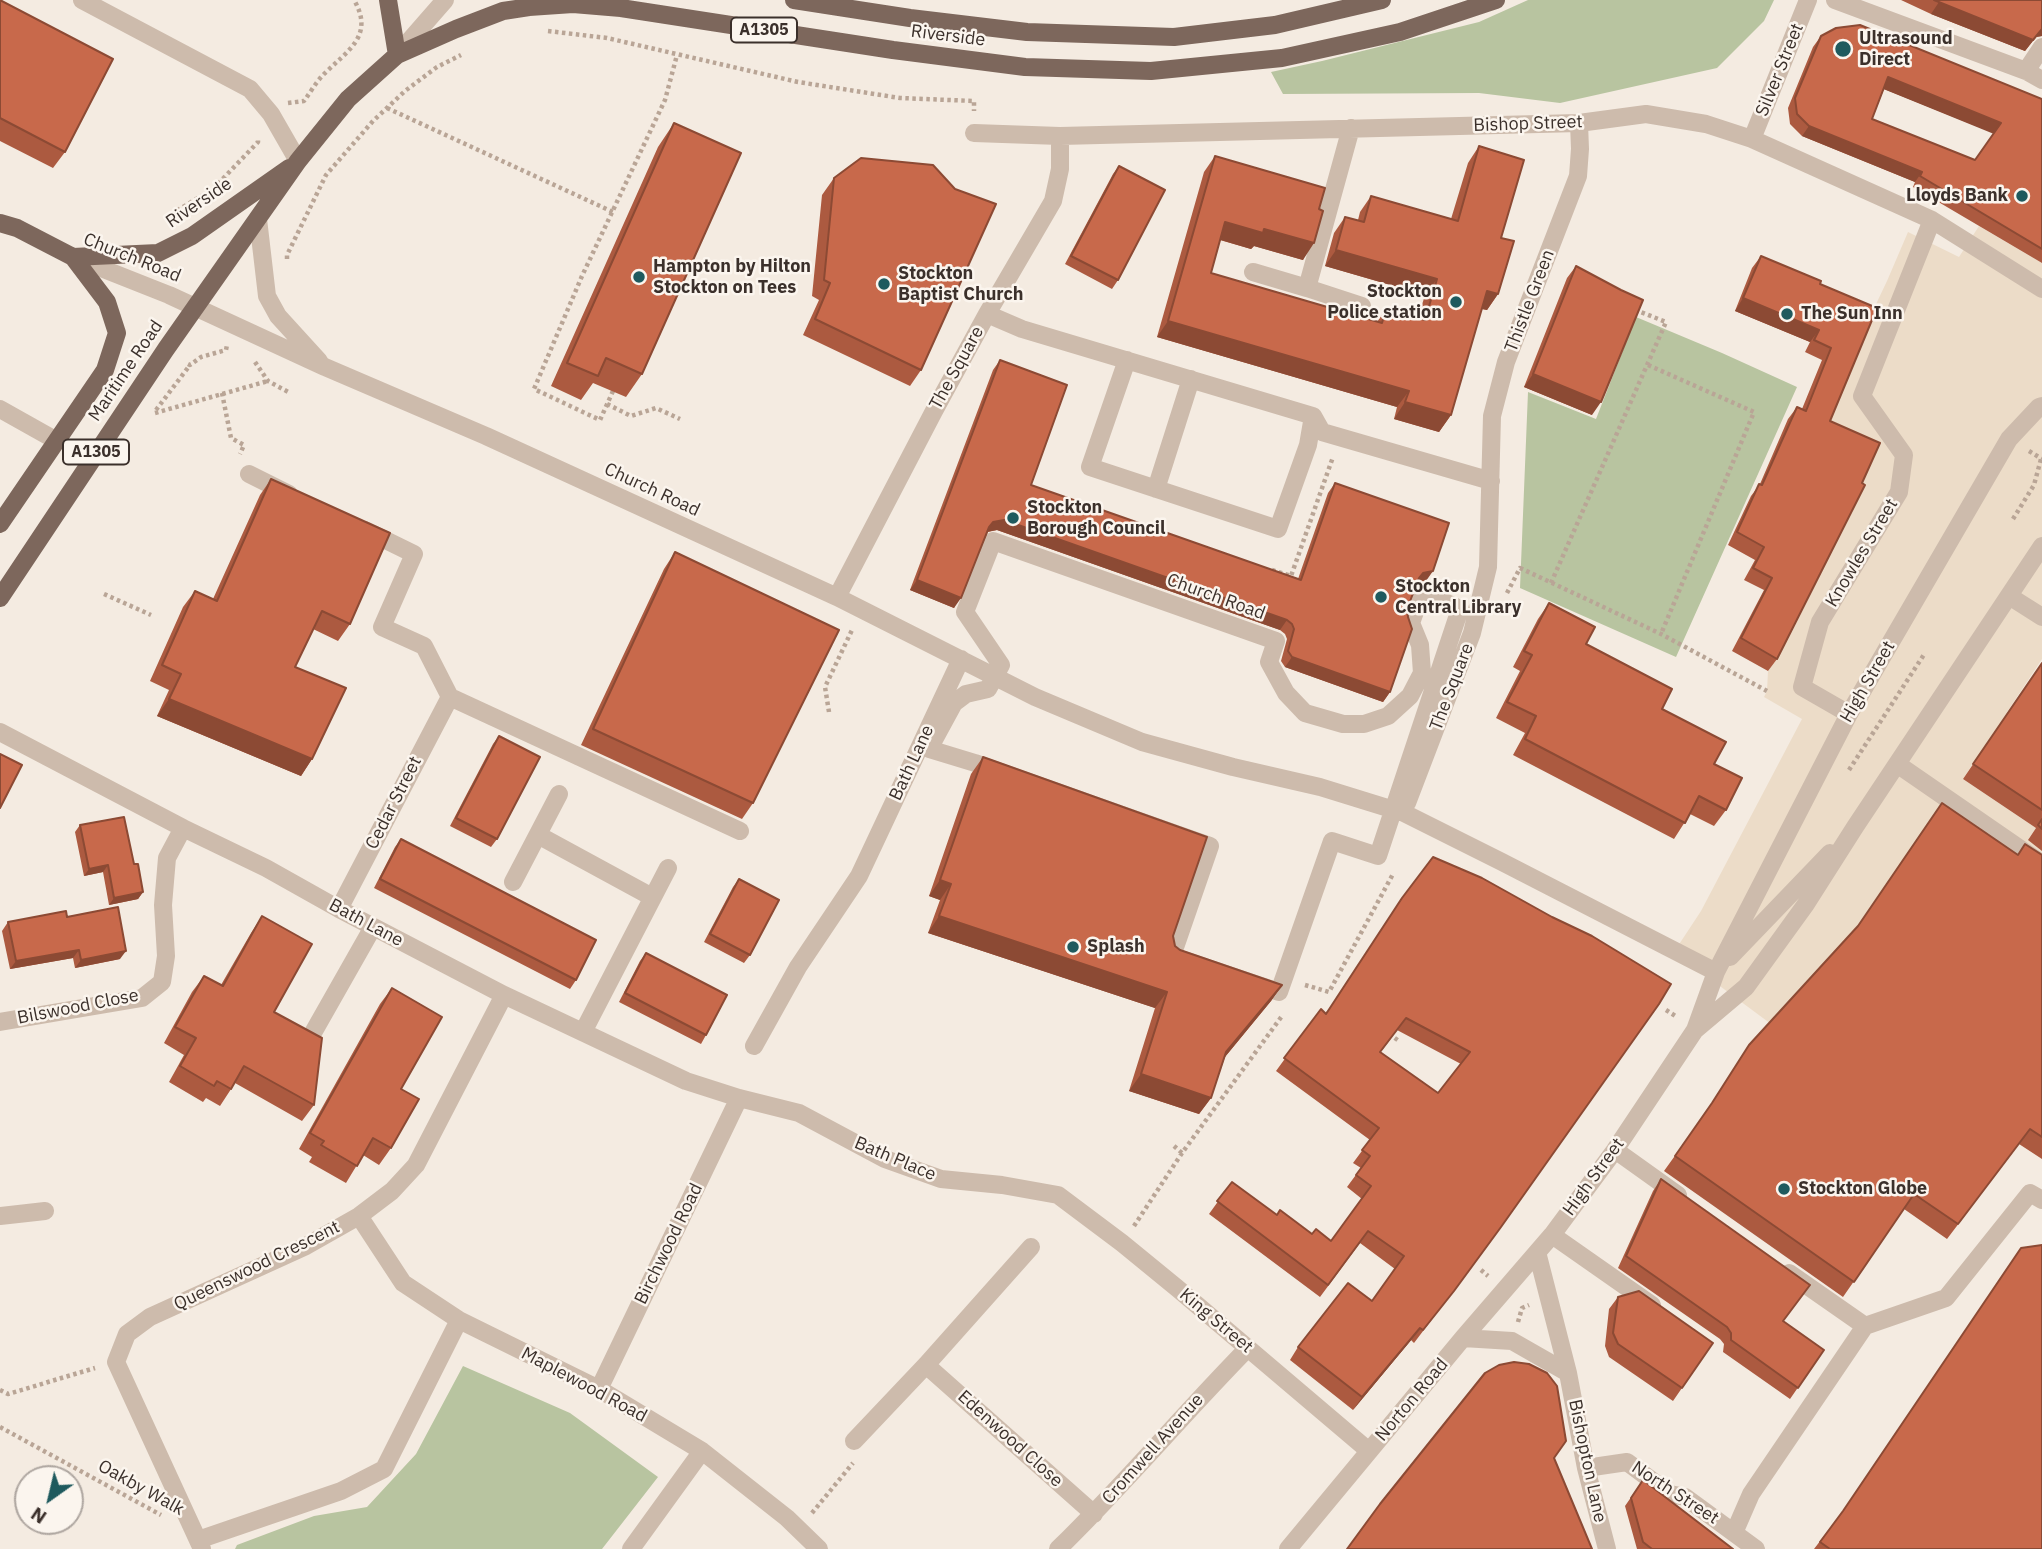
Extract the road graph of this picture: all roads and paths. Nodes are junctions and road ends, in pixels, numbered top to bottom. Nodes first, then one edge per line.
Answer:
1 (82, 0) edge
2 (354, 0) edge
3 (388, 0) edge
4 (445, 0) edge
5 (794, 0) edge
6 (1382, 0) edge
7 (1496, 0) edge
8 (1808, 0) edge
9 (1835, 0) edge
10 (544, 30) dead end
11 (2042, 47) edge
12 (462, 54) dead end
13 (397, 55) junction
14 (677, 55) junction
15 (2026, 71) junction
16 (323, 76) dead end
17 (2042, 80) edge
18 (387, 108) junction
19 (373, 121) dead end
20 (1579, 123) junction
21 (1351, 128) junction
22 (974, 133) joint
23 (1060, 136) junction
24 (1752, 139) junction
25 (298, 161) junction
26 (614, 212) junction
27 (258, 219) junction
28 (1932, 220) junction
29 (0, 223) edge
30 (73, 257) junction
31 (1253, 272) dead end
32 (1307, 288) junction
33 (2042, 289) edge
34 (1622, 304) edge
35 (1362, 306) dead end
36 (196, 308) junction
37 (987, 314) junction
38 (235, 325) junction
39 (166, 349) junction
40 (226, 350) junction
41 (235, 354) dead end
42 (245, 358) dead end
43 (1127, 360) junction
44 (1648, 365) junction
45 (325, 367) junction
46 (1191, 379) junction
47 (268, 381) junction
48 (613, 391) edge
49 (222, 393) junction
50 (290, 393) dead end
51 (607, 404) junction
52 (2042, 406) edge
53 (0, 409) edge
54 (154, 413) dead end
55 (680, 419) dead end
56 (1318, 424) junction
57 (57, 441) junction
58 (2041, 459) edge
59 (242, 469) joint
60 (1491, 481) junction
61 (1156, 489) junction
62 (308, 503) edge
63 (2013, 519) dead end
64 (0, 524) edge
65 (355, 526) edge
66 (2042, 546) edge
67 (1551, 583) junction
68 (104, 594) dead end
69 (2009, 596) junction
70 (837, 597) junction
71 (0, 598) edge
72 (1502, 604) dead end
73 (151, 615) dead end
74 (2042, 617) edge
75 (1661, 634) junction
76 (843, 649) dead end
77 (1925, 653) dead end
78 (961, 659) junction
79 (995, 677) junction
80 (1767, 691) dead end
81 (450, 697) junction
82 (830, 712) dead end
83 (1849, 714) junction
84 (0, 732) edge
85 (1897, 764) junction
86 (1849, 770) dead end
87 (559, 794) dead end
88 (1399, 811) junction
89 (1855, 827) junction
90 (183, 828) junction
91 (740, 831) dead end
92 (538, 835) junction
93 (1399, 864) dead end
94 (2042, 864) edge
95 (668, 868) dead end
96 (513, 882) dead end
97 (652, 897) junction
98 (339, 909) junction
99 (373, 927) junction
100 (1716, 972) junction
101 (1283, 977) junction
102 (1329, 992) junction
103 (504, 995) junction
104 (1336, 997) edge
105 (1288, 1007) dead end
106 (0, 1022) edge
107 (1695, 1030) junction
108 (314, 1031) edge
109 (583, 1032) junction
110 (1388, 1033) edge
111 (1399, 1041) edge
112 (754, 1046) dead end
113 (739, 1098) junction
114 (1174, 1146) dead end
115 (1615, 1150) junction
116 (1182, 1153) junction
117 (1058, 1195) joint
118 (2042, 1200) edge
119 (1690, 1204) edge
120 (45, 1211) dead end
121 (0, 1216) edge
122 (359, 1216) junction
123 (1552, 1235) junction
124 (1122, 1243) junction
125 (1031, 1247) dead end
126 (1537, 1252) junction
127 (1777, 1264) edge
128 (1667, 1316) edge
129 (459, 1320) junction
130 (1866, 1326) junction
131 (1463, 1338) junction
132 (1248, 1349) junction
133 (116, 1362) junction
134 (926, 1365) junction
135 (1568, 1373) junction
136 (599, 1389) junction
137 (0, 1390) edge
138 (0, 1427) edge
139 (854, 1441) joint
140 (702, 1451) junction
141 (1369, 1451) junction
142 (1587, 1468) junction
143 (1094, 1514) junction
144 (798, 1529) junction
145 (1734, 1532) junction
146 (198, 1541) edge
147 (631, 1549) edge
148 (819, 1549) edge
149 (1058, 1549) edge
150 (1288, 1549) edge
151 (1607, 1549) edge
152 (1756, 1549) edge

1 - 25 street
2 - 16 path
3 - 13 main road
4 - 13 street, Riverside
5 - 6 main road, Riverside / A1305
7 - 13 main road, Riverside / A1305
8 - 24 street, Silver Street
9 - 15 street
10 - 14 path
11 - 15 street
12 - 18 path
13 - 25 main road, Riverside / A1305
14 - 22 path
14 - 26 path
15 - 17 street
18 - 19 path
18 - 26 path
20 - 21 street, Bishop Street
20 - 24 street, Bishop Street
20 - 60 street, Thistle Green
21 - 23 street, Bishop Street
21 - 32 street
22 - 23 street, Bishop Street
23 - 37 street, The Square
24 - 28 street, Bishop Street
25 - 27 main road, Riverside / A1305
25 - 30 main road, Riverside / A1305
26 - 51 path
27 - 36 main road, Riverside / A1305
27 - 45 street, Church Road
28 - 33 street, Bishop Street
28 - 83 street, Knowles Street
29 - 30 main road, Church Road / A1305
30 - 36 street, Church Road
30 - 57 main road, Maritime Road / A1305
31 - 32 street
32 - 35 street
34 - 44 path
36 - 38 street, Church Road
36 - 39 main road, Maritime Road / A1305
37 - 43 street
37 - 70 street, The Square
38 - 40 path
38 - 45 street, Church Road
39 - 40 path
39 - 71 main road, Maritime Road / A1305
40 - 41 path
42 - 47 path
43 - 46 street
43 - 61 street
44 - 67 path
44 - 75 path
45 - 70 street, Church Road
46 - 56 street
46 - 61 street
47 - 49 path
47 - 50 path
48 - 51 path
49 - 54 path
49 - 59 path
51 - 55 path
52 - 83 street, High Street
53 - 57 street
56 - 60 street
56 - 61 street
57 - 64 main road, Maritime Road / A1305
58 - 63 path
59 - 62 street
60 - 88 street, The Square
65 - 81 street
66 - 69 street, High Street
67 - 72 path
67 - 75 path
68 - 73 path
69 - 74 street
69 - 85 street, High Street
70 - 78 street, Church Road
75 - 80 path
76 - 82 path
77 - 86 path
78 - 79 street, Church Road
78 - 112 street, Bath Lane
79 - 88 street, Church Road
79 - 88 street, Church Road
79 - 101 street
81 - 91 street
81 - 98 street, Cedar Street
83 - 100 street, High Street
84 - 90 street, Bath Lane
85 - 89 street, High Street
85 - 94 street
87 - 92 street
88 - 100 street, Church Road
88 - 101 street, Church Road
89 - 100 street, High Street
89 - 107 street, High Street
90 - 98 street, Bath Lane
90 - 106 street, Bilswood Close
92 - 96 street
92 - 97 street
93 - 102 path
95 - 97 street
97 - 109 street
98 - 99 street, Bath Lane
99 - 103 street, Bath Lane
99 - 108 street
100 - 107 street, High Street
101 - 102 path
102 - 104 path
103 - 109 street, Bath Lane
103 - 122 street, Queenswood Crescent
105 - 116 path
107 - 115 street, High Street
109 - 113 street, Bath Lane
110 - 111 path
113 - 117 street, Bath Place
113 - 136 street, Birchwood Road
114 - 116 path
115 - 119 street
115 - 123 street, High Street
116 - 124 path
117 - 124 street, King Street
118 - 130 street
120 - 121 street
122 - 129 street, Maplewood Road
122 - 133 street, Queenswood Crescent
123 - 126 street, High Street
123 - 128 street
124 - 132 street, King Street
125 - 134 street
126 - 131 street, Norton Road
126 - 135 street, Bishopton Lane
127 - 130 street
129 - 136 street, Maplewood Road
129 - 146 street
130 - 145 street
131 - 135 street
131 - 141 street, Norton Road
132 - 141 street, King Street
132 - 143 street, Cromwell Avenue
133 - 137 path
133 - 146 street
134 - 139 street
134 - 143 street, Edenwood Close
135 - 142 street, Bishopton Lane
136 - 140 street, Maplewood Road
138 - 146 path, Oakby Walk
139 - 144 path
140 - 144 street, Maplewood Road
140 - 147 street
141 - 150 street, Norton Road
142 - 145 street, North Street
142 - 151 street, Bishopton Lane
143 - 149 street, Cromwell Avenue
144 - 148 street, Maplewood Road
145 - 152 street, North Street

